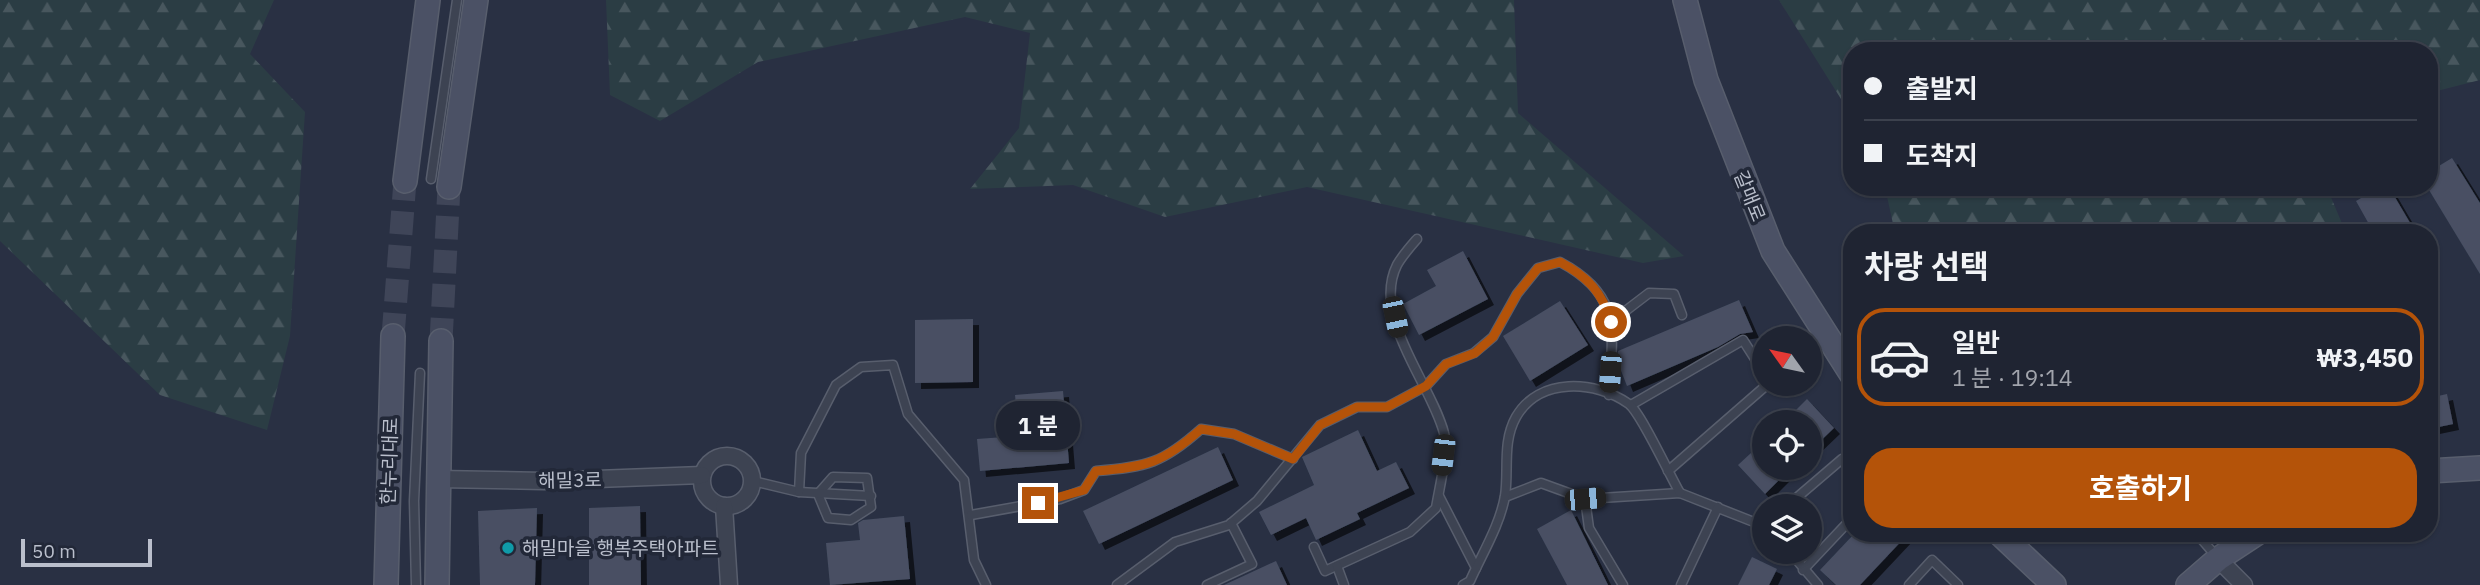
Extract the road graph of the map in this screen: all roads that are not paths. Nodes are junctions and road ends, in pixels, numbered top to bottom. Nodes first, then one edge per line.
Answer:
1 (428, 0) edge
2 (457, 0) edge
3 (475, 0) edge
4 (1685, 0) edge
5 (405, 181) tunnel mouth
6 (440, 183) joint
7 (1417, 239) dead end
8 (1682, 315) dead end
9 (1611, 322) junction
10 (393, 336) tunnel mouth
11 (441, 341) tunnel mouth
12 (1752, 354) edge
13 (1843, 361) edge
14 (420, 373) dead end
15 (1426, 386) junction
16 (1609, 395) junction
17 (1754, 396) edge
18 (1631, 405) junction
19 (1293, 459) junction
20 (1843, 460) edge
21 (2480, 468) edge
22 (2438, 470) edge
23 (1668, 471) junction
24 (702, 475) junction
25 (437, 479) junction
26 (753, 481) junction
27 (799, 492) junction
28 (1680, 493) junction
29 (818, 494) junction
30 (1801, 494) edge
31 (1438, 495) junction
32 (871, 496) junction
33 (1505, 497) junction
34 (1585, 499) junction
35 (724, 506) junction
36 (1718, 507) junction
37 (971, 515) junction
38 (1752, 521) edge
39 (1231, 523) junction
40 (1843, 528) edge
41 (2008, 542) edge
42 (2204, 542) edge
43 (2244, 542) edge
44 (1314, 547) dead end
45 (2218, 559) junction
46 (1799, 564) edge
47 (1337, 566) junction
48 (1476, 568) junction
49 (1803, 570) junction
50 (386, 585) edge
51 (416, 585) edge
52 (437, 585) edge
53 (729, 585) edge
54 (986, 585) edge
55 (1117, 585) edge
56 (1207, 585) edge
57 (1344, 585) edge
58 (1463, 585) edge
59 (1623, 585) edge
60 (1681, 585) edge
61 (1818, 585) edge
62 (1909, 585) edge
63 (1958, 585) edge
64 (2054, 585) edge
65 (2188, 585) edge
66 (2244, 585) edge

1 - 5 street
2 - 6 lane
3 - 6 street
4 - 13 street, 갈매로
7 - 15 lane
8 - 9 lane
9 - 15 lane
9 - 16 lane
10 - 50 street, 한누리대로
11 - 25 street
12 - 18 lane
14 - 51 lane
15 - 19 lane
15 - 31 lane
16 - 18 lane
16 - 33 lane
17 - 23 lane
18 - 23 lane
19 - 37 lane
19 - 39 lane
20 - 30 lane
21 - 22 street
23 - 28 lane
24 - 25 street, 해밀3로
24 - 26 street
24 - 35 street
25 - 52 street
26 - 27 lane
26 - 35 street
27 - 29 lane
27 - 37 lane
28 - 34 lane
28 - 36 lane
29 - 32 lane
29 - 32 lane
29 - 32 lane
31 - 47 lane
31 - 48 lane
33 - 34 lane
33 - 48 lane
34 - 59 lane
35 - 53 street
36 - 38 lane
36 - 60 lane
37 - 54 lane
39 - 55 lane
39 - 56 lane
40 - 49 lane
41 - 64 street
42 - 45 lane
43 - 45 street
44 - 47 lane
45 - 65 street
45 - 66 street
46 - 49 lane
47 - 57 lane
48 - 58 lane
49 - 61 lane
62 - 63 lane

